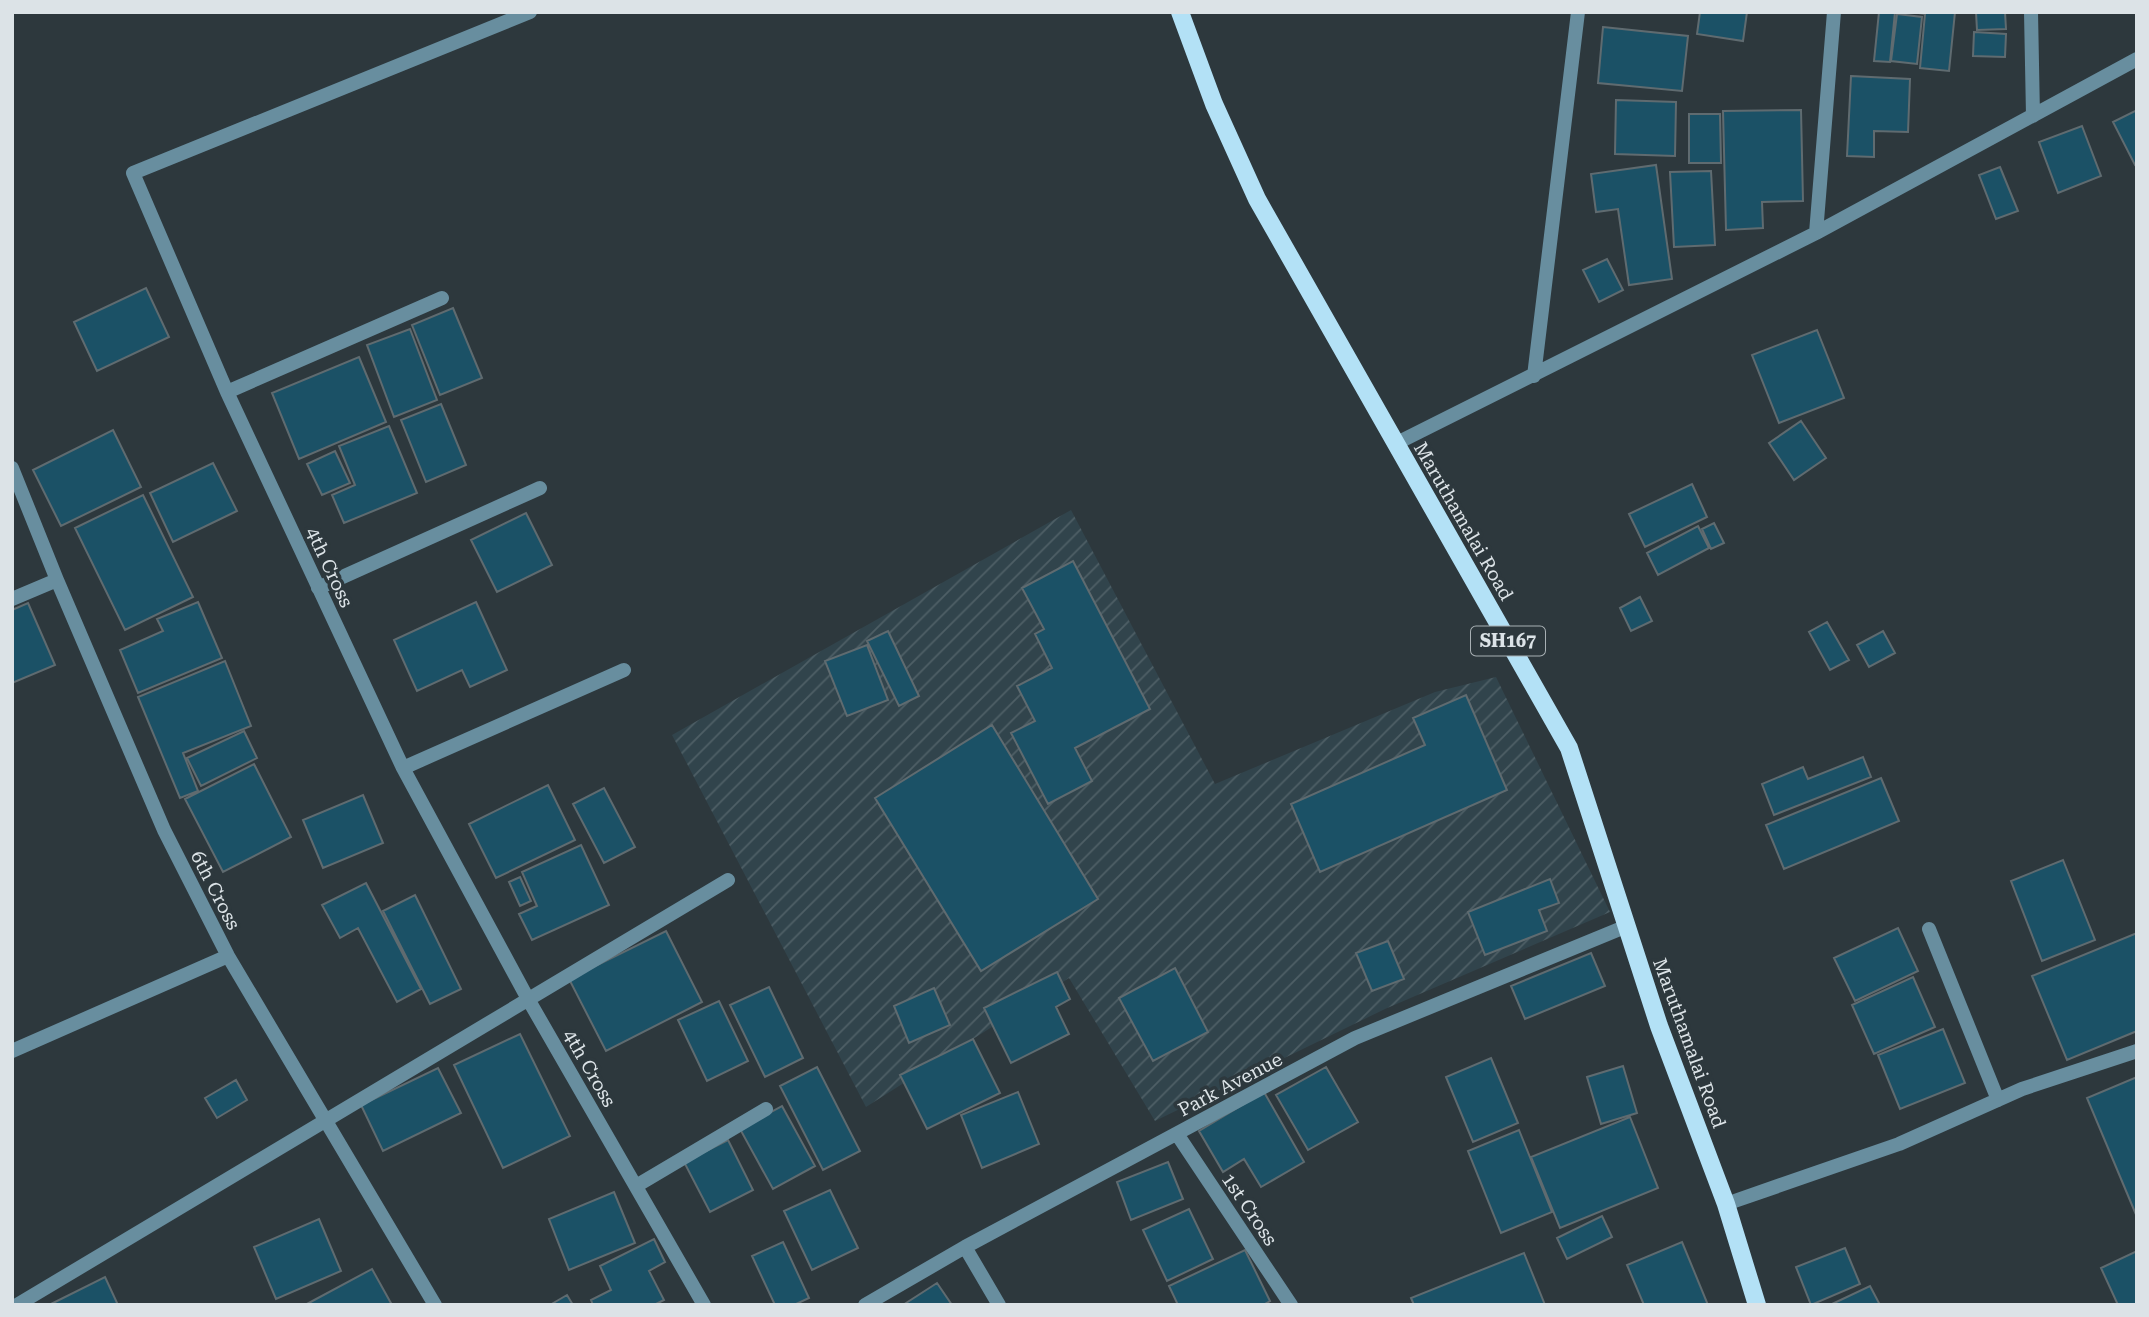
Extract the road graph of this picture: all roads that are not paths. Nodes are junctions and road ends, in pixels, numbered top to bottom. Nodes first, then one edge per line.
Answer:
1 (530, 12) edge
2 (1180, 12) edge
3 (1578, 12) edge
4 (1834, 12) edge
5 (2031, 12) edge
6 (2137, 59) edge
7 (2032, 116) junction
8 (1815, 233) junction
9 (442, 298) dead end
10 (1534, 376) junction
11 (227, 392) junction
12 (1395, 444) junction
13 (12, 468) edge
14 (540, 488) dead end
15 (57, 580) junction
16 (318, 588) junction
17 (12, 599) edge
18 (624, 670) dead end
19 (403, 768) junction
20 (728, 880) dead end
21 (1627, 926) junction
22 (1929, 929) dead end
23 (229, 956) junction
24 (528, 999) junction
25 (2137, 1051) edge
26 (12, 1052) edge
27 (1998, 1100) junction
28 (766, 1109) dead end
29 (327, 1121) junction
30 (1177, 1134) junction
31 (636, 1185) junction
32 (1726, 1204) junction
33 (965, 1247) junction
34 (17, 1305) edge
35 (435, 1305) edge
36 (704, 1305) edge
37 (865, 1305) edge
38 (999, 1305) edge
39 (1291, 1305) edge
40 (1757, 1305) edge

1 - 11 street, 4th Cross
2 - 12 main road, Maruthamalai Road / SH167
3 - 10 street
4 - 8 street
5 - 7 street
6 - 7 street
7 - 8 street
8 - 10 street
9 - 11 street
10 - 12 street
11 - 16 street, 4th Cross
12 - 21 main road, Maruthamalai Road / SH167
13 - 15 street, 6th Cross
14 - 16 street
15 - 17 street
15 - 23 street, 6th Cross
16 - 19 street, 4th Cross
18 - 19 street
19 - 24 street, 4th Cross
20 - 24 street
21 - 30 street, Park Avenue
21 - 32 main road, Maruthamalai Road / SH167
22 - 27 street
23 - 26 street
23 - 29 street, 6th Cross
24 - 29 street
24 - 31 street, 4th Cross
25 - 27 street
27 - 32 street
28 - 31 street
29 - 34 street
29 - 35 street, 6th Cross
30 - 33 street, Park Avenue
30 - 39 street, 1st Cross
31 - 36 street, 4th Cross
32 - 40 main road, Maruthamalai Road / SH167
33 - 37 street, Park Avenue
33 - 38 street

